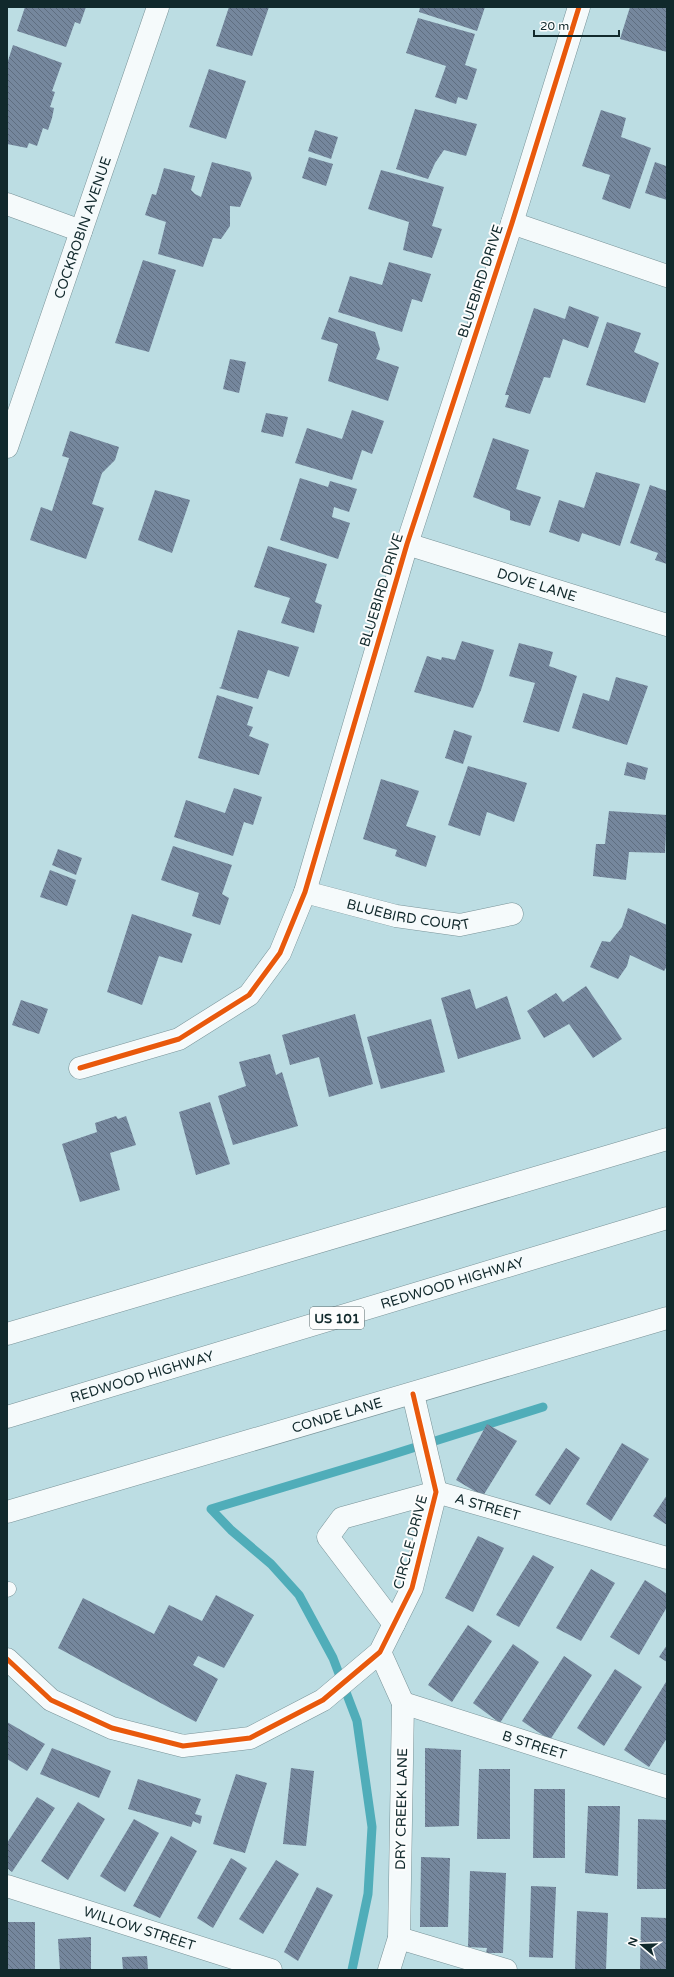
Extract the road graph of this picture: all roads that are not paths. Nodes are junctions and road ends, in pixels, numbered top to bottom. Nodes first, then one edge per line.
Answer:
1 (158, 7) edge
2 (579, 7) edge
3 (7, 204) edge
4 (512, 223) junction
5 (81, 231) junction
6 (667, 276) edge
7 (7, 447) edge
8 (407, 544) junction
9 (667, 625) edge
10 (305, 892) junction
11 (512, 914) dead end
12 (80, 1068) dead end
13 (667, 1139) edge
14 (667, 1218) edge
15 (667, 1318) edge
16 (7, 1334) edge
17 (413, 1394) junction
18 (7, 1417) edge
19 (436, 1492) junction
20 (7, 1512) edge
21 (667, 1558) edge
22 (394, 1624) junction
23 (380, 1652) junction
24 (7, 1659) edge
25 (403, 1703) junction
26 (667, 1787) edge
27 (7, 1886) edge
28 (400, 1938) junction
29 (271, 1970) edge
30 (389, 1970) edge
31 (506, 1970) edge

1 - 5 main road, COCKROBIN AVENUE
2 - 4 main road, BLUEBIRD DRIVE
3 - 5 main road
4 - 6 main road
4 - 8 main road, BLUEBIRD DRIVE
5 - 7 main road, COCKROBIN AVENUE
8 - 9 main road, DOVE LANE
8 - 10 main road, BLUEBIRD DRIVE
10 - 11 main road, BLUEBIRD COURT
10 - 12 main road, BLUEBIRD DRIVE
13 - 16 main road
14 - 18 main road, REDWOOD HIGHWAY / US 101
15 - 17 main road, CONDE LANE
17 - 19 main road, CIRCLE DRIVE
17 - 20 main road, CONDE LANE
19 - 21 main road, A STREET
19 - 22 main road, CIRCLE DRIVE
19 - 22 main road, A STREET
22 - 23 main road, CIRCLE DRIVE
23 - 24 main road, CIRCLE DRIVE
23 - 25 main road, DRY CREEK LANE
25 - 26 main road, B STREET
25 - 28 main road, DRY CREEK LANE
27 - 29 main road, WILLOW STREET
28 - 30 main road, DRY CREEK LANE
28 - 31 main road

